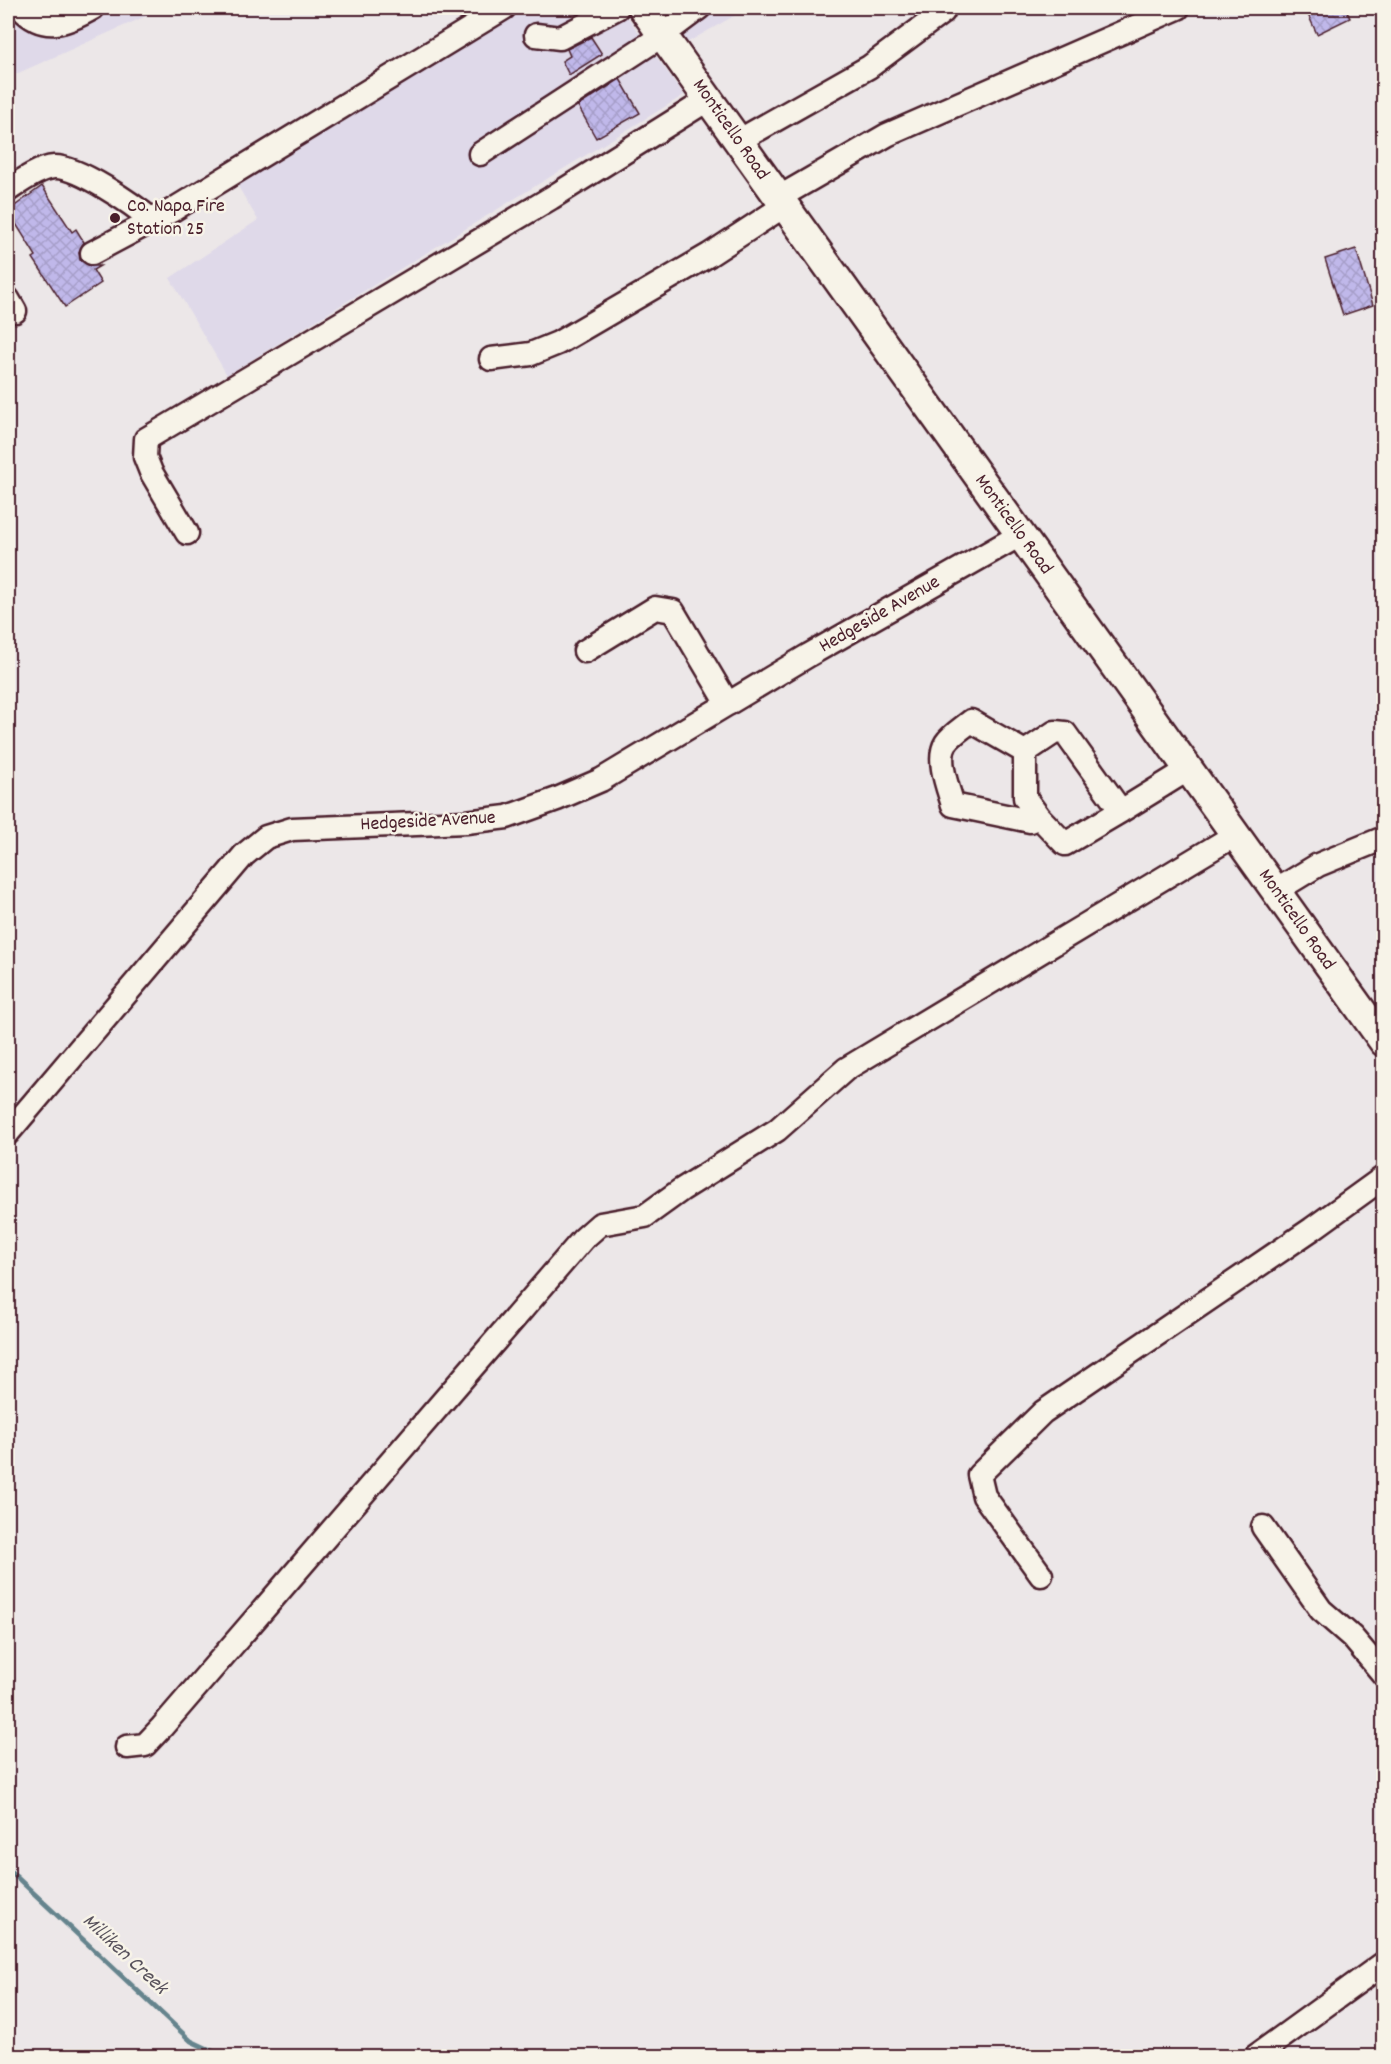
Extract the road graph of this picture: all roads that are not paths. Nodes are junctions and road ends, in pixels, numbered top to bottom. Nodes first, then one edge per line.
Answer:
1 (21, 8) edge
2 (93, 8) edge
3 (504, 8) edge
4 (618, 8) edge
5 (643, 8) edge
6 (699, 8) edge
7 (1178, 8) edge
8 (943, 12) dead end
9 (536, 35) dead end
10 (663, 35) junction
11 (709, 99) junction
12 (738, 141) junction
13 (480, 154) dead end
14 (8, 190) edge
15 (781, 202) junction
16 (153, 221) junction
17 (92, 253) dead end
18 (491, 359) dead end
19 (188, 533) dead end
20 (1020, 535) junction
21 (585, 651) dead end
22 (728, 704) junction
23 (1025, 752) junction
24 (1189, 769) junction
25 (1121, 811) junction
26 (1039, 817) junction
27 (1235, 835) junction
28 (1383, 838) edge
29 (1277, 890) junction
30 (1383, 1042) edge
31 (8, 1133) edge
32 (1383, 1177) edge
33 (1263, 1527) dead end
34 (1041, 1575) dead end
35 (1383, 1675) edge
36 (127, 1747) dead end
37 (1383, 1963) edge
38 (1256, 2056) edge

1 - 2 street
3 - 16 street
4 - 9 street
5 - 10 main road, Monticello Road
6 - 10 street
7 - 15 street
8 - 12 street
10 - 11 main road, Monticello Road
10 - 13 street
11 - 12 main road, Monticello Road
11 - 19 street
12 - 15 main road, Monticello Road
14 - 16 street
15 - 18 street
15 - 20 main road, Monticello Road
16 - 17 street
20 - 22 street, Hedgeside Avenue
20 - 24 main road, Monticello Road
21 - 22 street
22 - 31 street, Hedgeside Avenue
23 - 25 street
23 - 26 street
23 - 26 street
24 - 25 street
24 - 27 main road, Monticello Road
25 - 26 street
27 - 29 main road, Monticello Road
27 - 36 street
28 - 29 street
29 - 30 main road, Monticello Road
32 - 34 street
33 - 35 street
37 - 38 street

